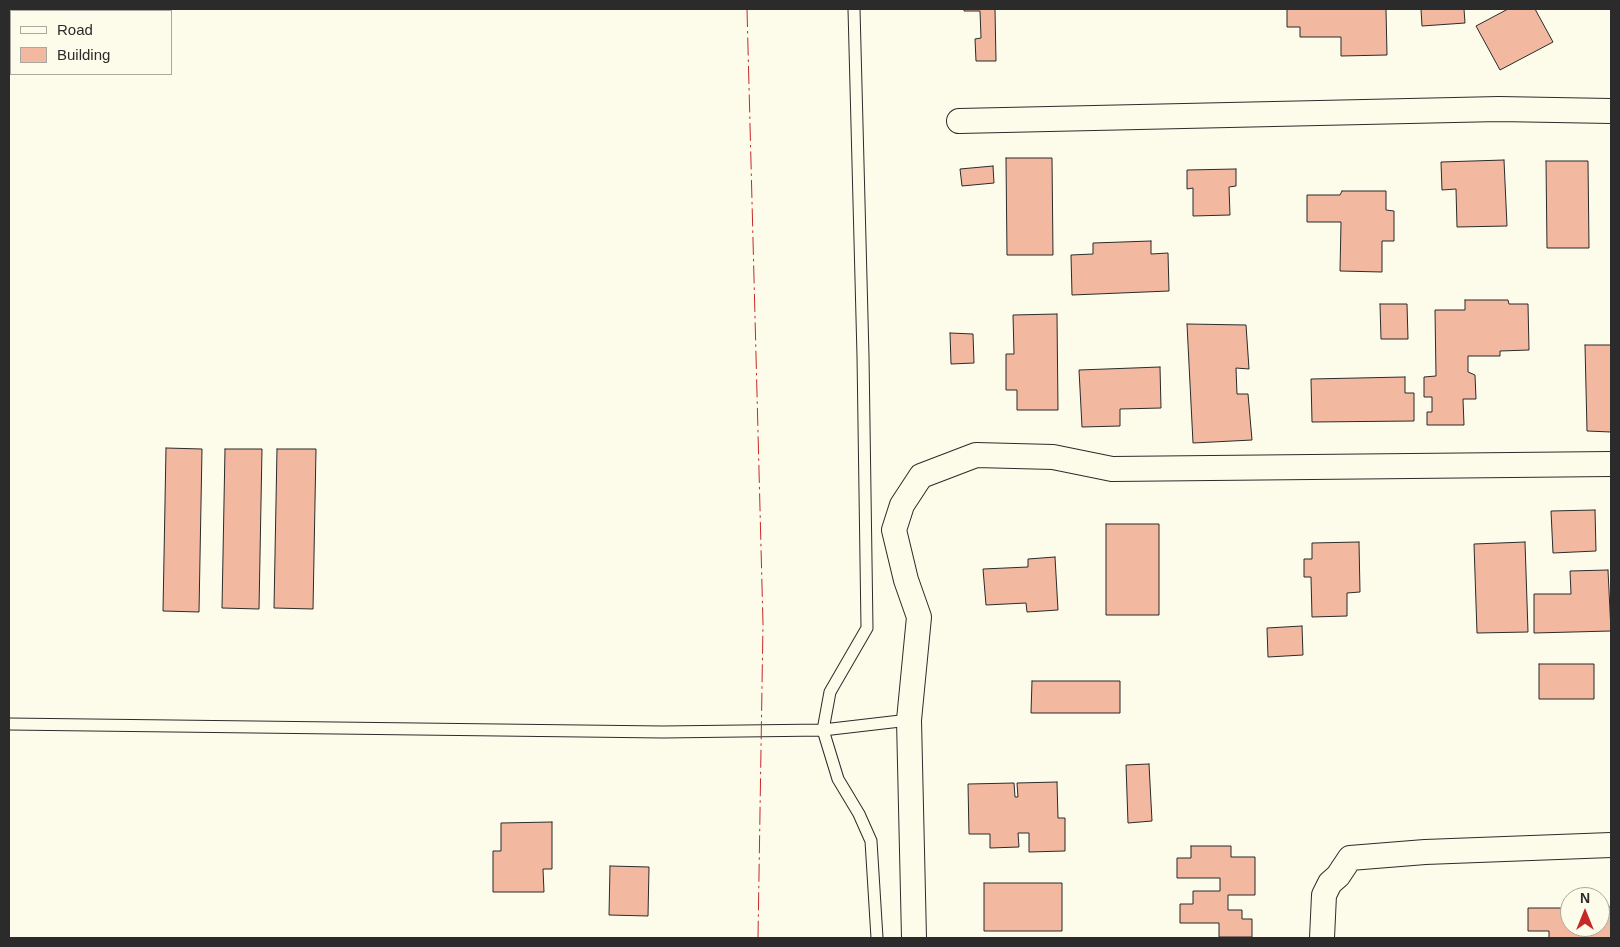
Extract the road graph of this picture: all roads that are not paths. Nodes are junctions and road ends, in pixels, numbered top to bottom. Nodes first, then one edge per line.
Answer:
1 (854, 9) edge
2 (1611, 111) edge
3 (959, 121) dead end
4 (1611, 464) edge
5 (910, 720) junction
6 (9, 724) edge
7 (823, 730) junction
8 (1611, 845) edge
9 (876, 938) edge
10 (914, 938) edge
11 (1322, 938) edge

1 - 7 lane
2 - 3 street
4 - 5 street
5 - 7 lane
5 - 10 street
6 - 7 lane
7 - 9 lane
8 - 11 street

